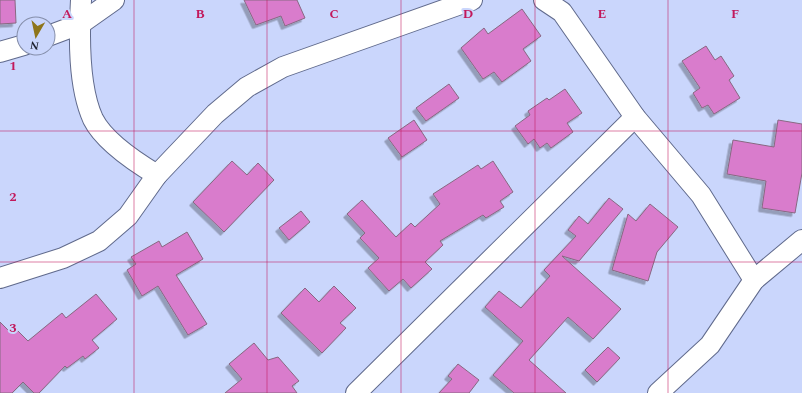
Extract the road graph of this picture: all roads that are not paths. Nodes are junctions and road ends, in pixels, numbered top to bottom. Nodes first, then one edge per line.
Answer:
1 (81, 0) edge
2 (114, 0) edge
3 (472, 0) edge
4 (544, 0) edge
5 (80, 24) junction
6 (56, 33) edge
7 (16, 47) edge
8 (0, 52) edge
9 (635, 117) junction
10 (158, 175) junction
11 (802, 240) edge
12 (0, 278) edge
13 (754, 280) junction
14 (356, 393) edge
15 (658, 393) edge

1 - 5 street
2 - 5 street
3 - 10 street
4 - 9 street
5 - 6 street
5 - 10 street
7 - 8 street
9 - 13 street
9 - 14 street
10 - 12 street
11 - 13 street
13 - 15 street

